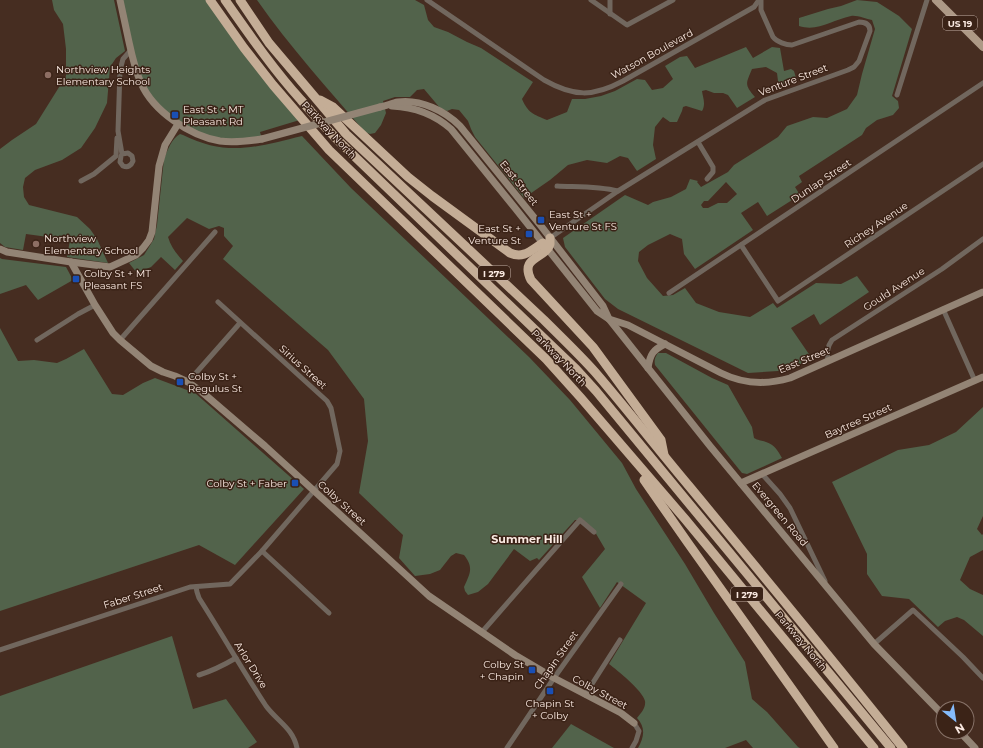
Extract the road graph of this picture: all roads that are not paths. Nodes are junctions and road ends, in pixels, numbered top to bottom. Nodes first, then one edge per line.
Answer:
1 (120, 0) edge
2 (210, 0) edge
3 (225, 0) edge
4 (240, 0) edge
5 (427, 0) edge
6 (591, 0) edge
7 (610, 0) edge
8 (673, 0) edge
9 (760, 0) edge
10 (927, 0) edge
11 (936, 0) edge
12 (610, 14) junction
13 (983, 47) edge
14 (131, 50) junction
15 (983, 83) edge
16 (897, 95) dead end
17 (315, 98) junction
18 (178, 124) junction
19 (118, 132) junction
20 (698, 142) junction
21 (122, 154) dead end
22 (983, 164) edge
23 (707, 178) dead end
24 (81, 180) dead end
25 (557, 186) dead end
26 (618, 192) junction
27 (215, 232) dead end
28 (983, 239) edge
29 (547, 243) junction
30 (741, 245) junction
31 (0, 249) edge
32 (71, 262) junction
33 (983, 292) edge
34 (669, 293) dead end
35 (218, 302) dead end
36 (95, 305) junction
37 (943, 310) junction
38 (609, 319) junction
39 (240, 323) junction
40 (37, 340) dead end
41 (120, 340) junction
42 (665, 344) junction
43 (828, 361) junction
44 (648, 368) junction
45 (983, 377) edge
46 (975, 381) junction
47 (188, 382) junction
48 (617, 441) junction
49 (664, 457) junction
50 (762, 474) junction
51 (741, 483) junction
52 (314, 491) junction
53 (594, 532) dead end
54 (262, 551) junction
55 (621, 584) dead end
56 (196, 586) junction
57 (827, 588) junction
58 (329, 613) dead end
59 (482, 632) junction
60 (620, 640) dead end
61 (874, 644) junction
62 (0, 650) edge
63 (236, 658) junction
64 (199, 675) dead end
65 (554, 678) junction
66 (983, 678) edge
67 (585, 694) junction
68 (935, 707) edge
69 (634, 723) joint
70 (968, 740) edge
71 (297, 748) edge
72 (507, 748) edge
73 (632, 748) edge
74 (834, 748) edge
75 (874, 748) edge
76 (891, 748) edge
77 (904, 748) edge
78 (975, 748) edge

1 - 14 street, East Street
2 - 48 highway, Parkway North / I 279
3 - 76 highway
4 - 17 highway, Parkway North / I 279
5 - 9 street, Watson Boulevard
6 - 12 street
7 - 12 street
8 - 12 street
9 - 20 street, Venture Street
10 - 16 street
11 - 13 main road, US 19
14 - 18 street, East Street
14 - 19 street
15 - 30 street, Dunlap Street
17 - 29 highway
17 - 49 highway, Parkway North / I 279
18 - 29 street, East Street, bridge
18 - 32 street
19 - 21 street
19 - 24 street
20 - 23 street
20 - 26 street, Venture Street
22 - 30 street, Richey Avenue
25 - 26 street
26 - 29 street, Venture Street
27 - 41 street
28 - 43 street, Gould Avenue
29 - 38 street, East Street
29 - 38 street, East Street
29 - 49 highway
30 - 34 street, Dunlap Street
31 - 32 street
32 - 36 street, Colby Street
33 - 37 street, East Street
35 - 39 street, Sirius Street
36 - 40 street
36 - 41 street, Colby Street
37 - 43 street, East Street
37 - 46 street
38 - 42 street, East Street
38 - 44 street, Evergreen Road
39 - 47 street
39 - 52 street, Sirius Street
41 - 47 street, Colby Street
42 - 43 street, East Street
42 - 44 street
44 - 51 street, Evergreen Road
45 - 46 street, Baytree Street
46 - 50 street, Baytree Street
47 - 52 street, Colby Street
48 - 74 highway
48 - 75 highway, Parkway North / I 279
49 - 77 highway, Parkway North / I 279
50 - 51 street, Baytree Street
50 - 57 street
51 - 57 street, Evergreen Road
52 - 54 street, Faber Street
52 - 59 street, Colby Street
53 - 59 street
54 - 56 street, Faber Street
54 - 58 street
55 - 65 street, Chapin Street
56 - 62 street, Faber Street
56 - 63 street, Arlor Drive
57 - 61 street, Evergreen Road
59 - 65 street, Colby Street
60 - 67 street
61 - 66 street
61 - 68 street, Evergreen Road
63 - 64 street
63 - 71 street, Arlor Drive
65 - 67 street, Colby Street
65 - 72 street, Chapin Street
67 - 69 street, Colby Street
69 - 73 street
70 - 78 street

